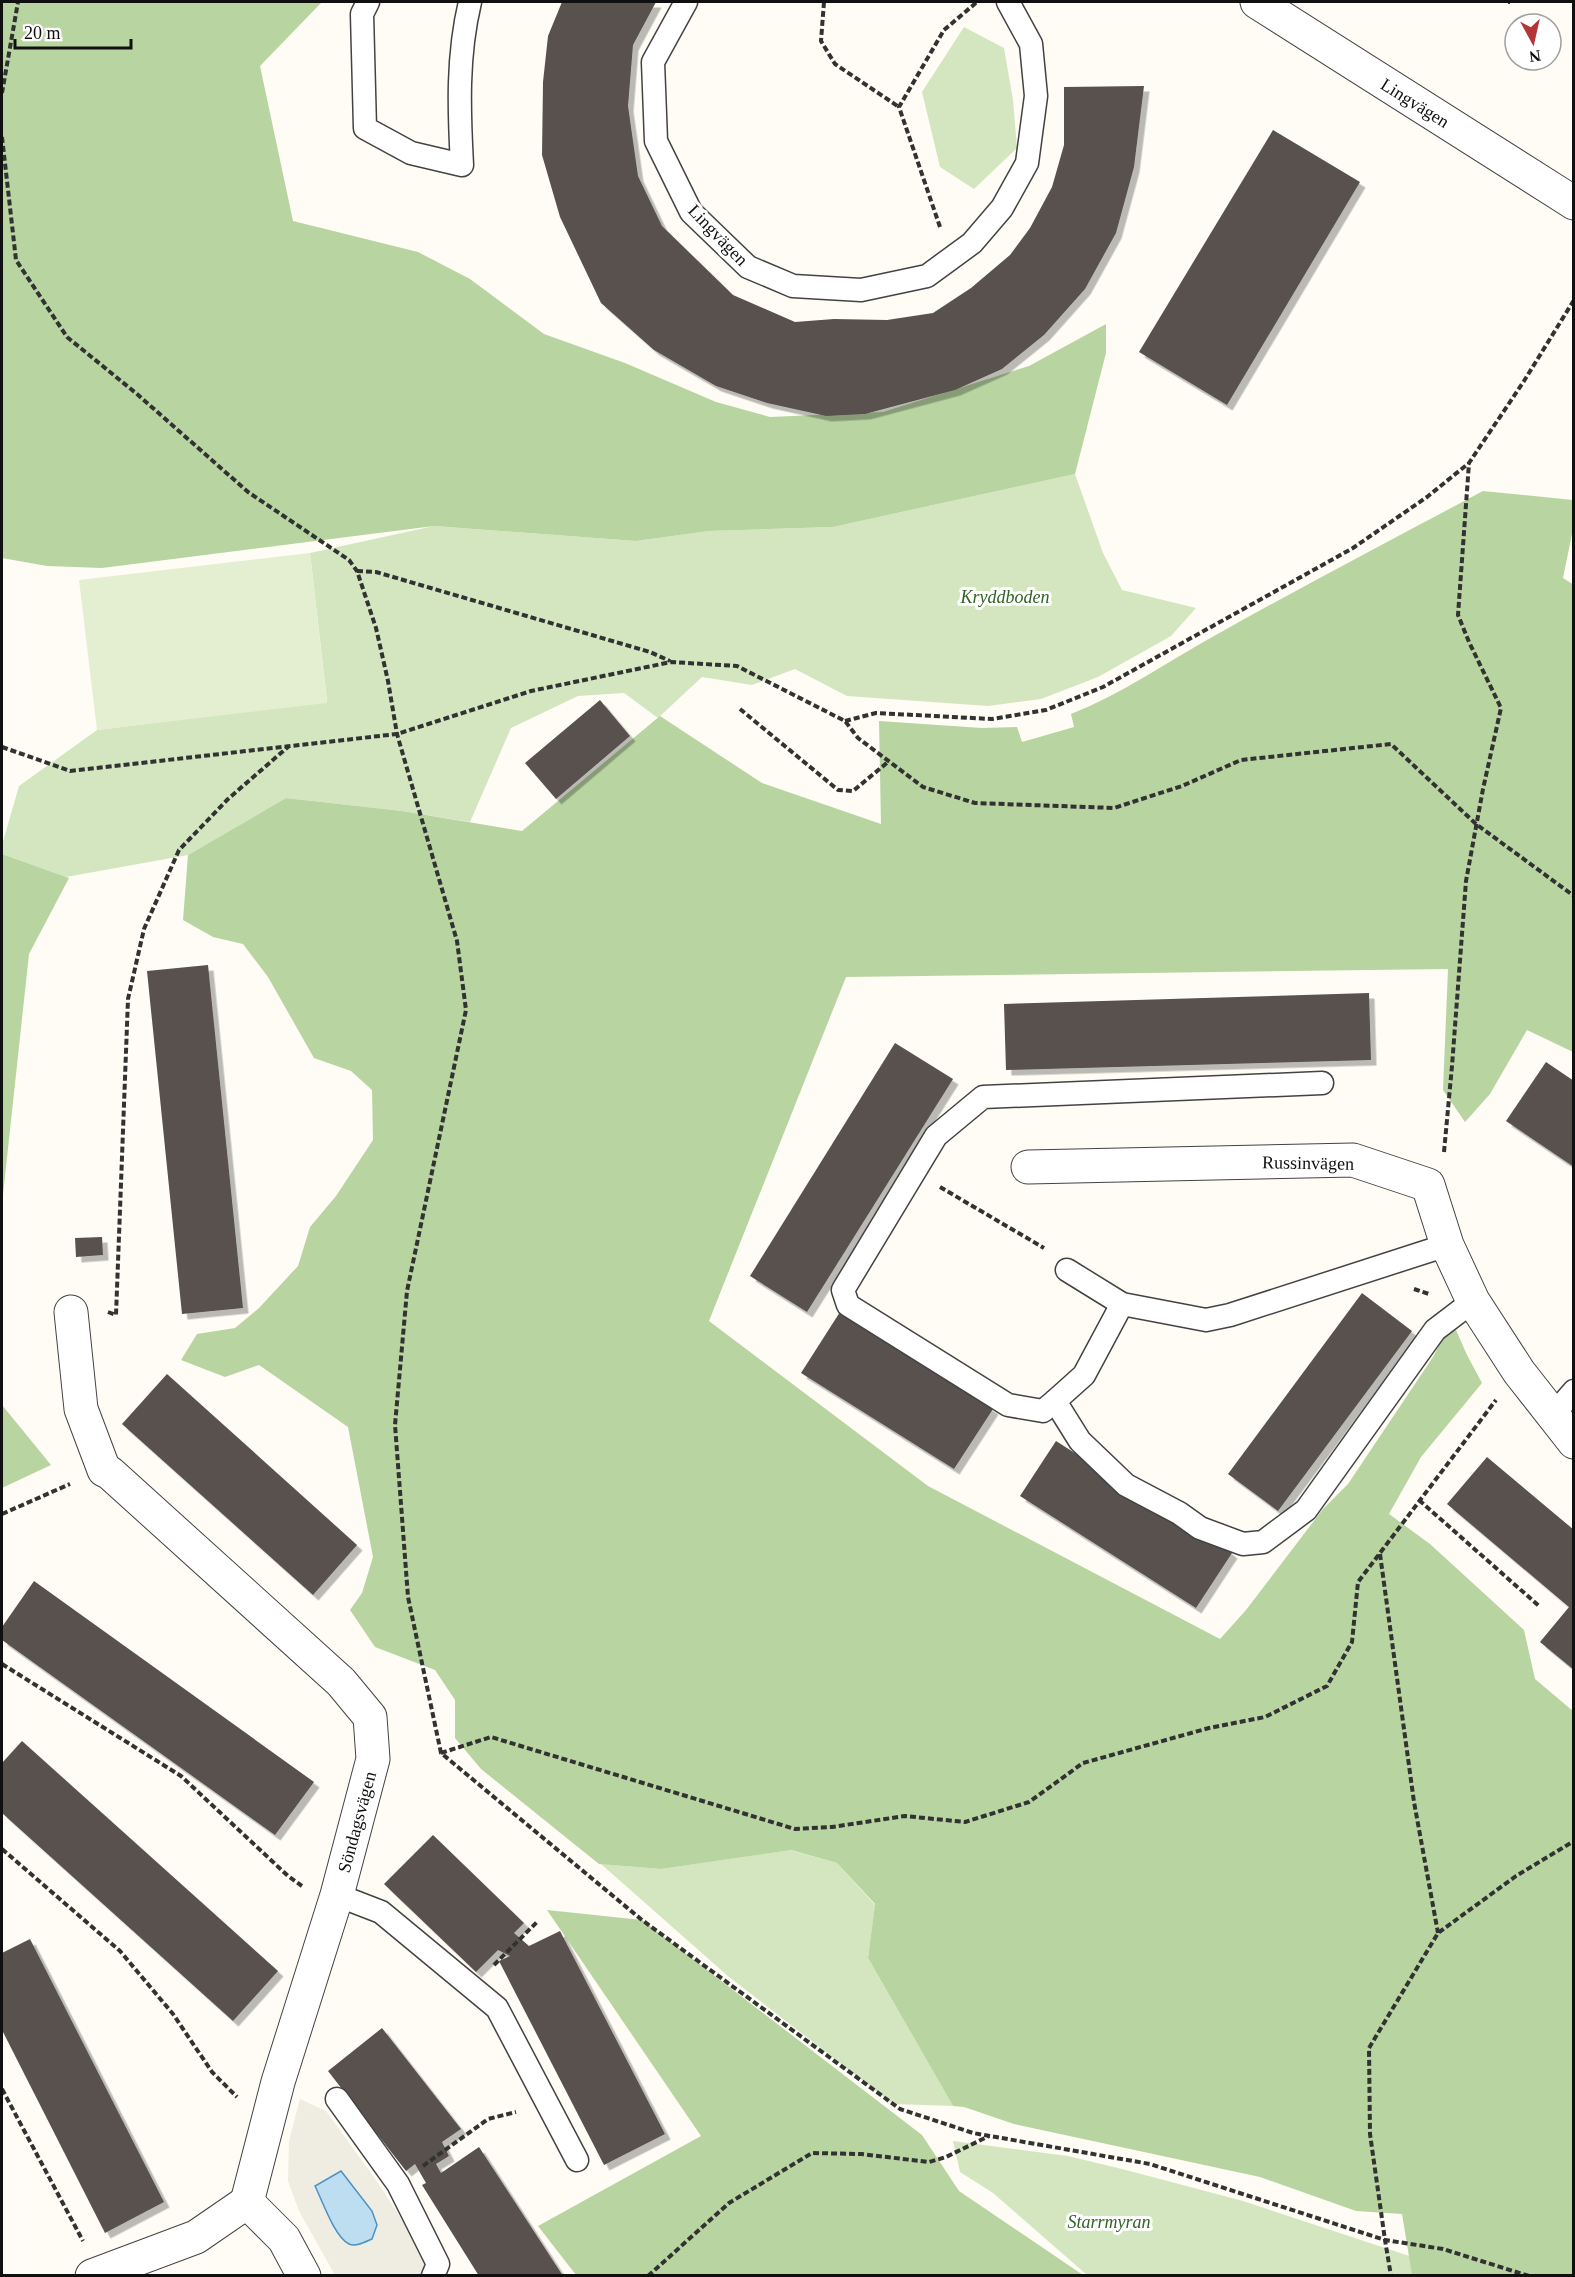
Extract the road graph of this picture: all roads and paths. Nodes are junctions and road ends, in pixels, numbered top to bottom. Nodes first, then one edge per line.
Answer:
1 (18, 2) edge
2 (368, 2) edge
3 (470, 2) edge
4 (686, 2) edge
5 (824, 2) edge
6 (977, 2) edge
7 (1008, 2) edge
8 (1257, 2) edge
9 (2, 93) edge
10 (899, 106) junction
11 (2, 137) edge
12 (8, 188) junction
13 (2, 193) edge
14 (1574, 203) edge
15 (950, 259) junction
16 (1574, 300) edge
17 (1469, 463) junction
18 (357, 571) junction
19 (671, 662) junction
20 (740, 709) dead end
21 (845, 721) junction
22 (397, 734) junction
23 (290, 746) junction
24 (2, 747) edge
25 (888, 762) junction
26 (1476, 824) junction
27 (1574, 896) edge
28 (1322, 1083) dead end
29 (1028, 1167) dead end
30 (912, 1175) junction
31 (1428, 1185) junction
32 (1447, 1245) junction
33 (1067, 1270) joint
34 (1473, 1301) junction
35 (1122, 1304) junction
36 (71, 1312) joint
37 (1519, 1372) junction
38 (1055, 1401) junction
39 (1563, 1403) edge
40 (1574, 1442) edge
41 (104, 1470) junction
42 (1419, 1500) junction
43 (2, 1514) edge
44 (1380, 1553) junction
45 (1539, 1606) dead end
46 (2, 1664) edge
47 (441, 1753) junction
48 (1574, 1841) edge
49 (2, 1848) edge
50 (337, 1895) junction
51 (538, 1921) dead end
52 (1438, 1933) junction
53 (510, 1949) dead end
54 (2, 2089) edge
55 (337, 2099) dead end
56 (548, 2105) junction
57 (268, 2119) junction
58 (990, 2136) junction
59 (438, 2155) dead end
60 (578, 2160) dead end
61 (247, 2202) junction
62 (1385, 2240) junction
63 (97, 2274) edge
64 (304, 2276) edge
65 (433, 2276) edge
66 (648, 2276) edge
67 (1391, 2276) edge
68 (1529, 2276) edge

1 - 9 path
2 - 3 lane
4 - 15 lane, Lingvägen
5 - 10 path
6 - 10 path
7 - 15 lane, Lingvägen
8 - 14 street, Lingvägen
10 - 15 path
11 - 12 path
12 - 13 path
12 - 18 path
16 - 17 path
17 - 21 path
17 - 26 path
18 - 19 path
18 - 22 path
19 - 21 path
19 - 22 path
20 - 25 path
21 - 25 path
22 - 23 path
22 - 47 path
23 - 24 path
23 - 36 path
25 - 26 path
26 - 27 path
26 - 31 path
28 - 30 lane
29 - 31 street, Russinvägen
30 - 33 path
30 - 38 lane
31 - 32 street
32 - 34 street
32 - 35 lane
33 - 35 lane
34 - 37 street
34 - 38 lane
35 - 38 lane
36 - 41 street
37 - 39 street
37 - 42 path
39 - 40 street
41 - 43 path
41 - 50 street, Söndagsvägen
42 - 44 path
42 - 45 path
44 - 47 path
44 - 52 path
46 - 50 path
47 - 58 path
48 - 52 path
49 - 57 path
50 - 56 lane
50 - 57 street, Söndagsvägen
51 - 53 path
52 - 62 path
54 - 63 path
55 - 65 lane
56 - 59 path
56 - 60 lane
57 - 61 street, Söndagsvägen
58 - 62 path
58 - 66 path
61 - 63 street
61 - 64 street
62 - 67 path
62 - 68 path

